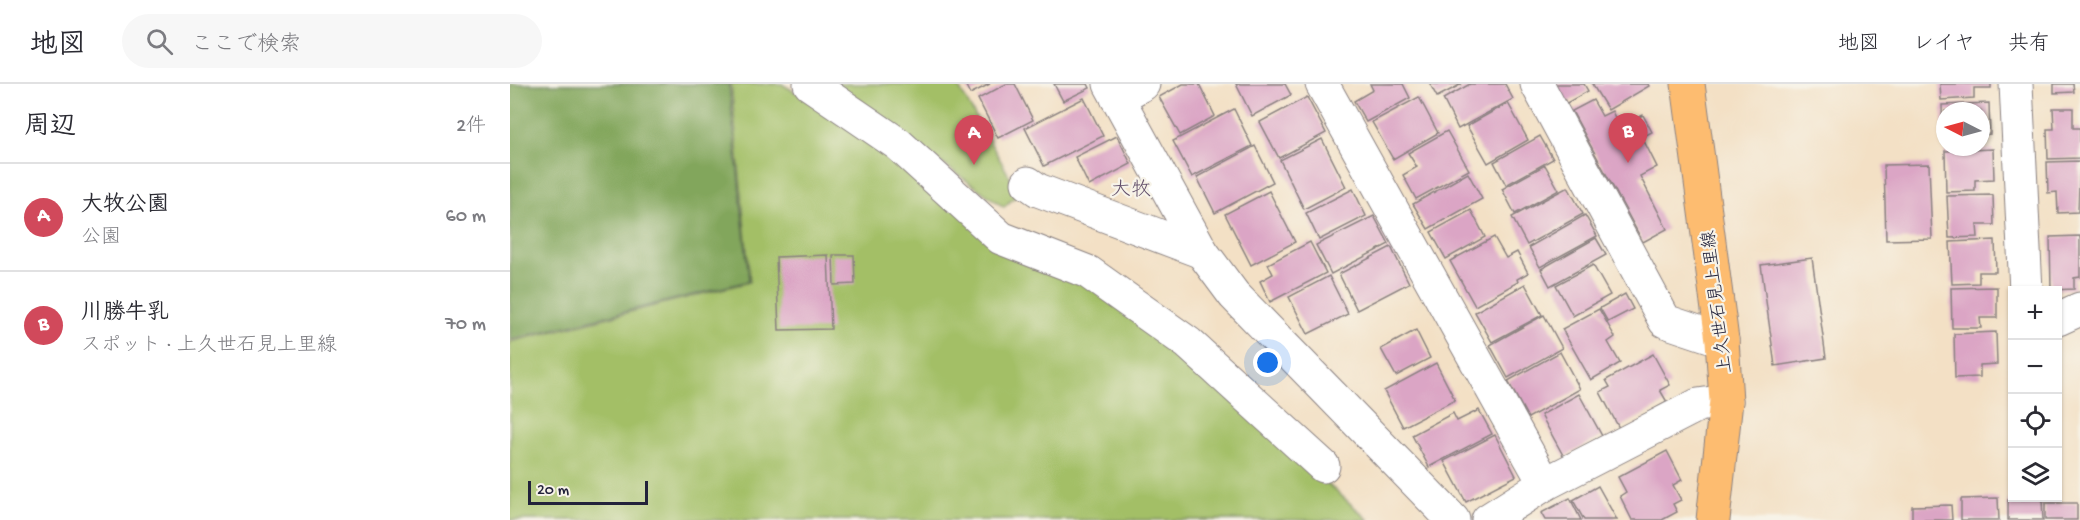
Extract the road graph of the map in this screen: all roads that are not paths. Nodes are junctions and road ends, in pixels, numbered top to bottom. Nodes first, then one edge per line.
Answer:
1 (810, 84) edge
2 (1322, 84) edge
3 (1537, 84) edge
4 (2016, 84) edge
5 (1692, 86) edge
6 (1123, 89) edge
7 (1028, 183) dead end
8 (1202, 252) junction
9 (2025, 286) edge
10 (2080, 309) edge
11 (2062, 317) edge
12 (1722, 340) junction
13 (1726, 401) junction
14 (1323, 466) dead end
15 (1545, 484) junction
16 (1453, 520) edge
17 (1488, 520) edge
18 (1713, 520) edge

1 - 14 street
2 - 15 street
3 - 12 street
4 - 9 street
5 - 12 main road, 上久世石見上里線
6 - 8 street
7 - 8 street
8 - 16 street
10 - 11 street
12 - 13 main road, 上久世石見上里線
13 - 15 street
13 - 18 main road, 上久世石見上里線
15 - 17 street

